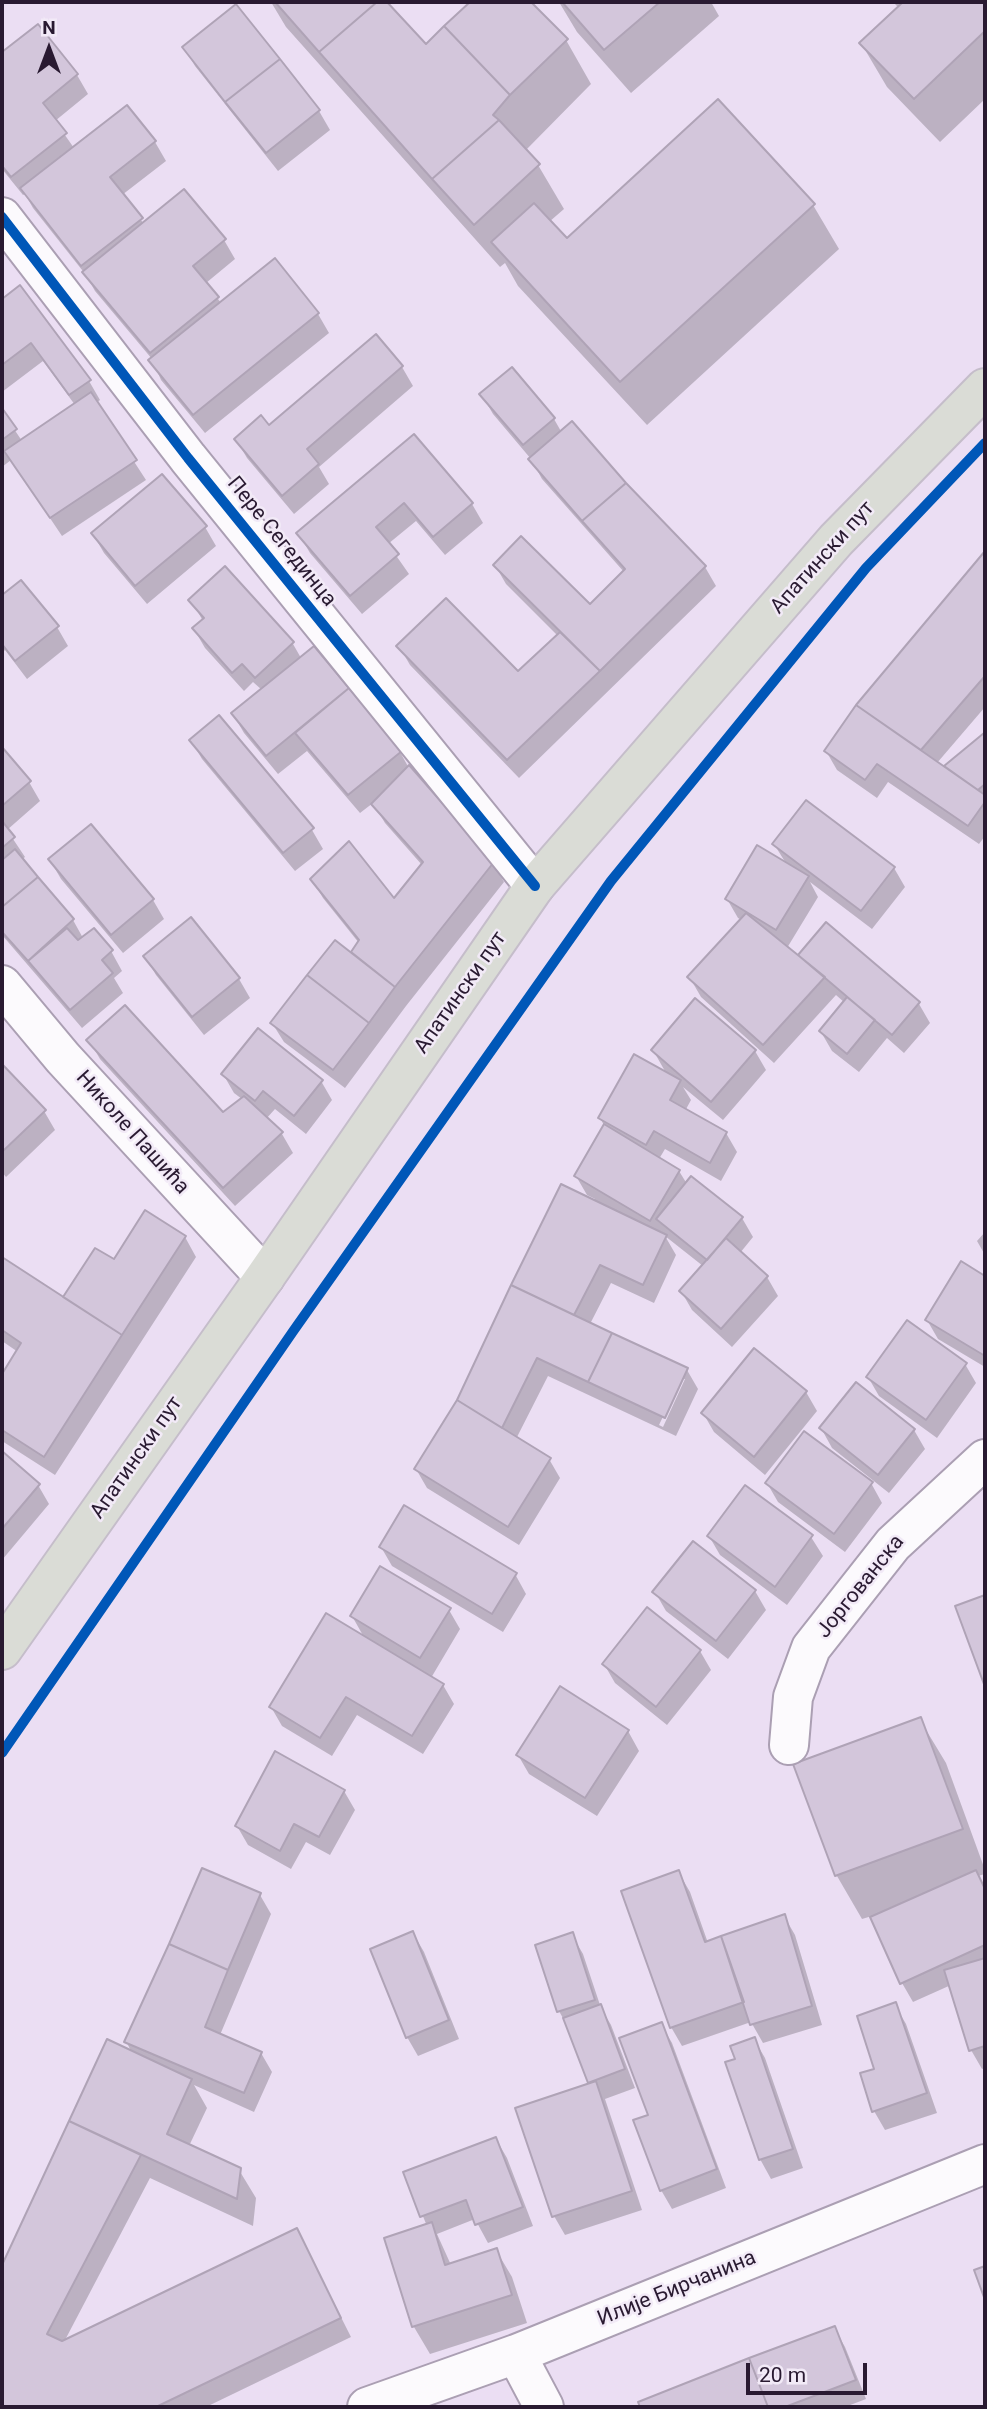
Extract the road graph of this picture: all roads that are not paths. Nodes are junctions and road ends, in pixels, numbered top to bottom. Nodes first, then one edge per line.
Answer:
1 (2, 217) edge
2 (985, 388) edge
3 (535, 886) junction
4 (2, 985) edge
5 (265, 1277) junction
6 (985, 1459) edge
7 (2, 1650) edge
8 (789, 1745) dead end
9 (985, 2164) edge
10 (516, 2354) junction
11 (367, 2407) edge
12 (544, 2407) edge

1 - 3 street, Пере Сегединца
2 - 3 main road, Апатински пут
3 - 5 main road, Апатински пут
4 - 5 street, Николе Пашића
5 - 7 main road, Апатински пут
6 - 8 street, Јоргованска
9 - 10 street, Илије Бирчанина
10 - 11 street, Илије Бирчанина
10 - 12 street

